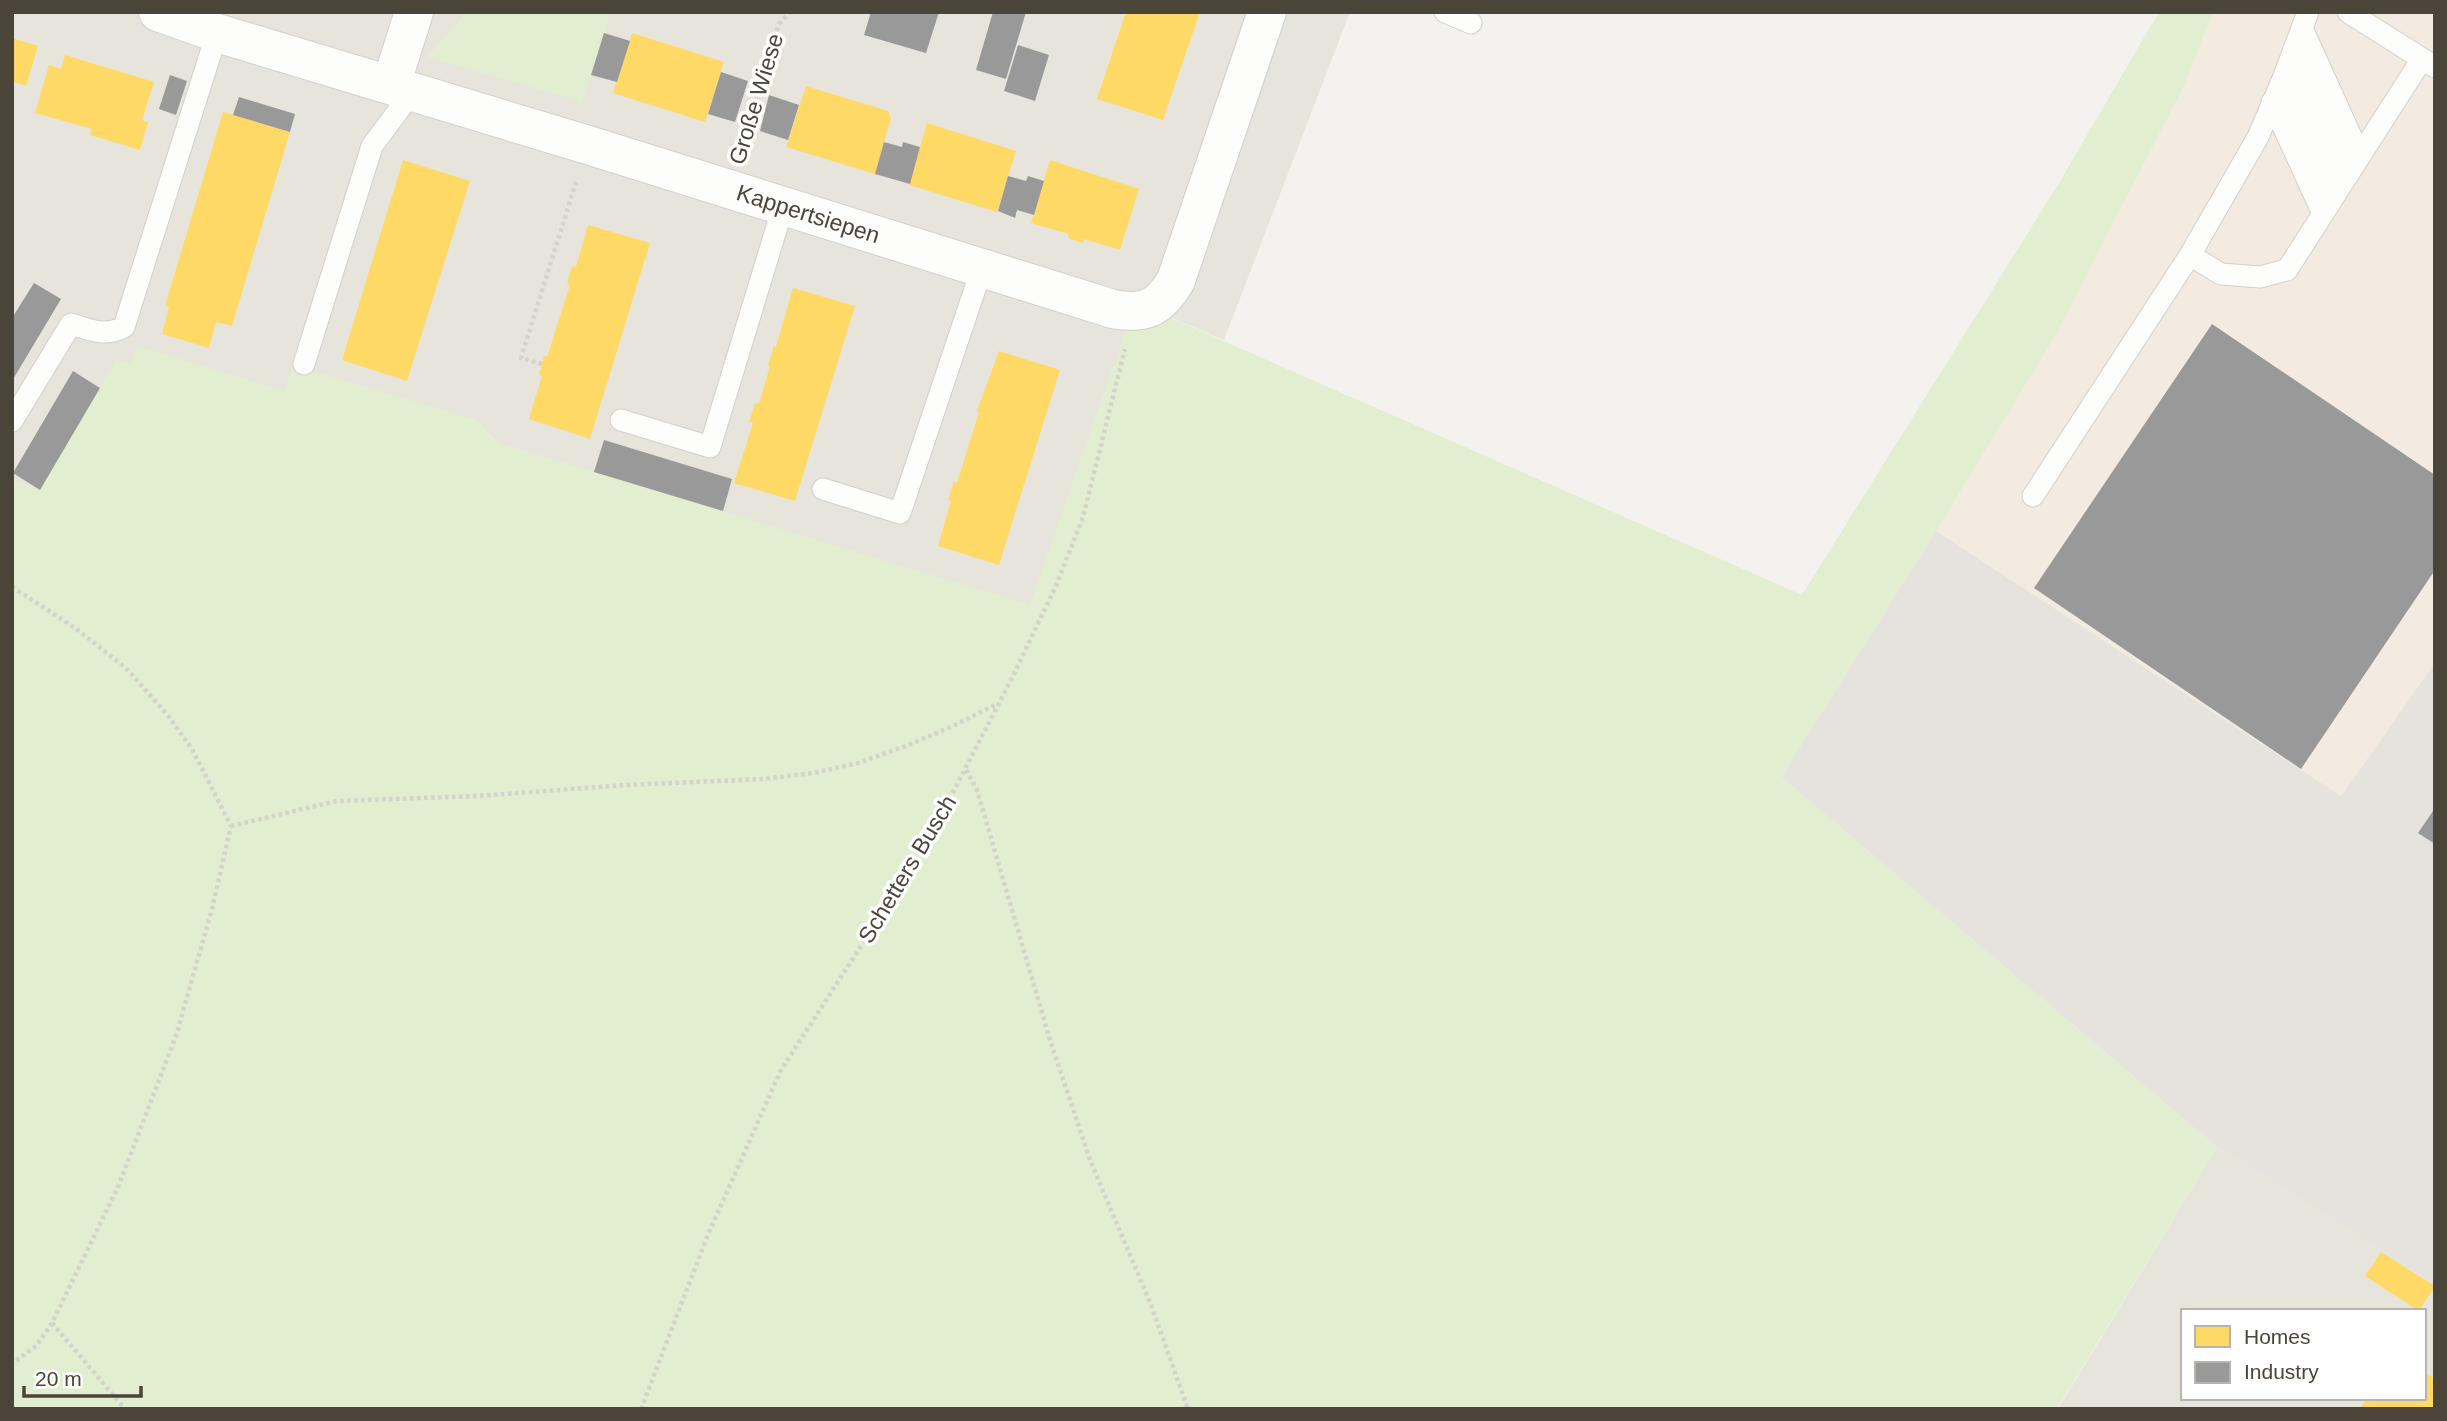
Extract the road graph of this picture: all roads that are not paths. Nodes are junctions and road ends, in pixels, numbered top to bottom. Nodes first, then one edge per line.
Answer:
1 (158, 12) edge
2 (414, 12) edge
3 (1267, 12) edge
4 (1445, 12) edge
5 (2348, 12) edge
6 (2305, 20) edge
7 (1471, 23) dead end
8 (217, 33) junction
9 (2293, 51) junction
10 (2428, 63) edge
11 (2284, 76) junction
12 (402, 88) junction
13 (2272, 102) junction
14 (2360, 156) junction
15 (2347, 177) junction
16 (2328, 205) junction
17 (783, 207) junction
18 (2190, 256) junction
19 (982, 268) junction
20 (304, 364) dead end
21 (621, 420) dead end
22 (12, 421) edge
23 (823, 489) dead end
24 (2033, 496) dead end

1 - 8 street, Kappertsiepen
2 - 12 street
3 - 19 street, Kappertsiepen
4 - 7 lane
5 - 10 lane
6 - 9 lane
6 - 14 lane
8 - 12 street, Kappertsiepen
8 - 22 lane
9 - 11 lane
9 - 15 lane
10 - 14 lane
11 - 13 lane
11 - 16 lane
12 - 17 street, Kappertsiepen
12 - 20 lane
13 - 16 lane
13 - 18 lane
14 - 15 lane
15 - 16 lane
16 - 18 lane
17 - 19 street, Kappertsiepen
17 - 21 lane
18 - 24 lane
19 - 23 lane

